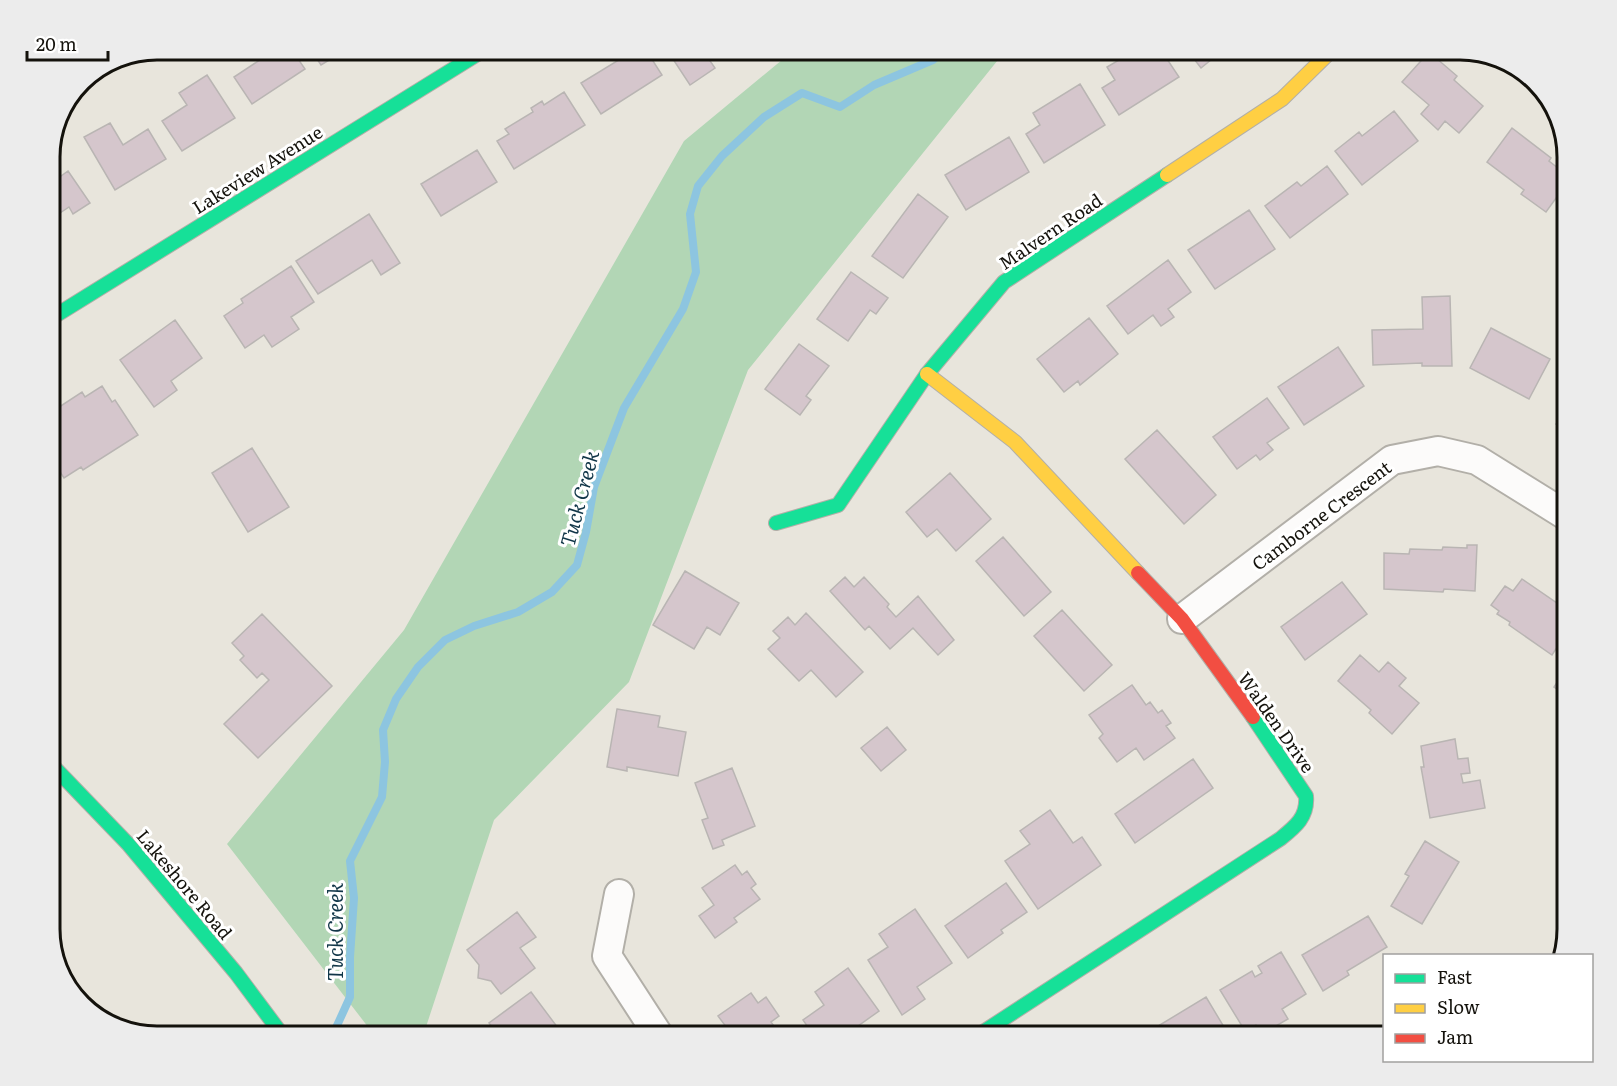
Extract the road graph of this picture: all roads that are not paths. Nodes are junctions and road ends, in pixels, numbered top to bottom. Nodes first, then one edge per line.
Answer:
1 (468, 60) edge
2 (1322, 60) edge
3 (60, 313) edge
4 (927, 374) junction
5 (1557, 509) edge
6 (776, 523) dead end
7 (1182, 619) junction
8 (60, 773) edge
9 (619, 894) dead end
10 (276, 1026) edge
11 (652, 1026) edge
12 (991, 1026) edge

1 - 3 street, Lakeview Avenue
2 - 4 street, Malvern Road
4 - 6 street, Malvern Road
4 - 7 street, Walden Drive
5 - 7 street, Camborne Crescent
7 - 12 street, Walden Drive
8 - 10 street, Lakeshore Road
9 - 11 street

